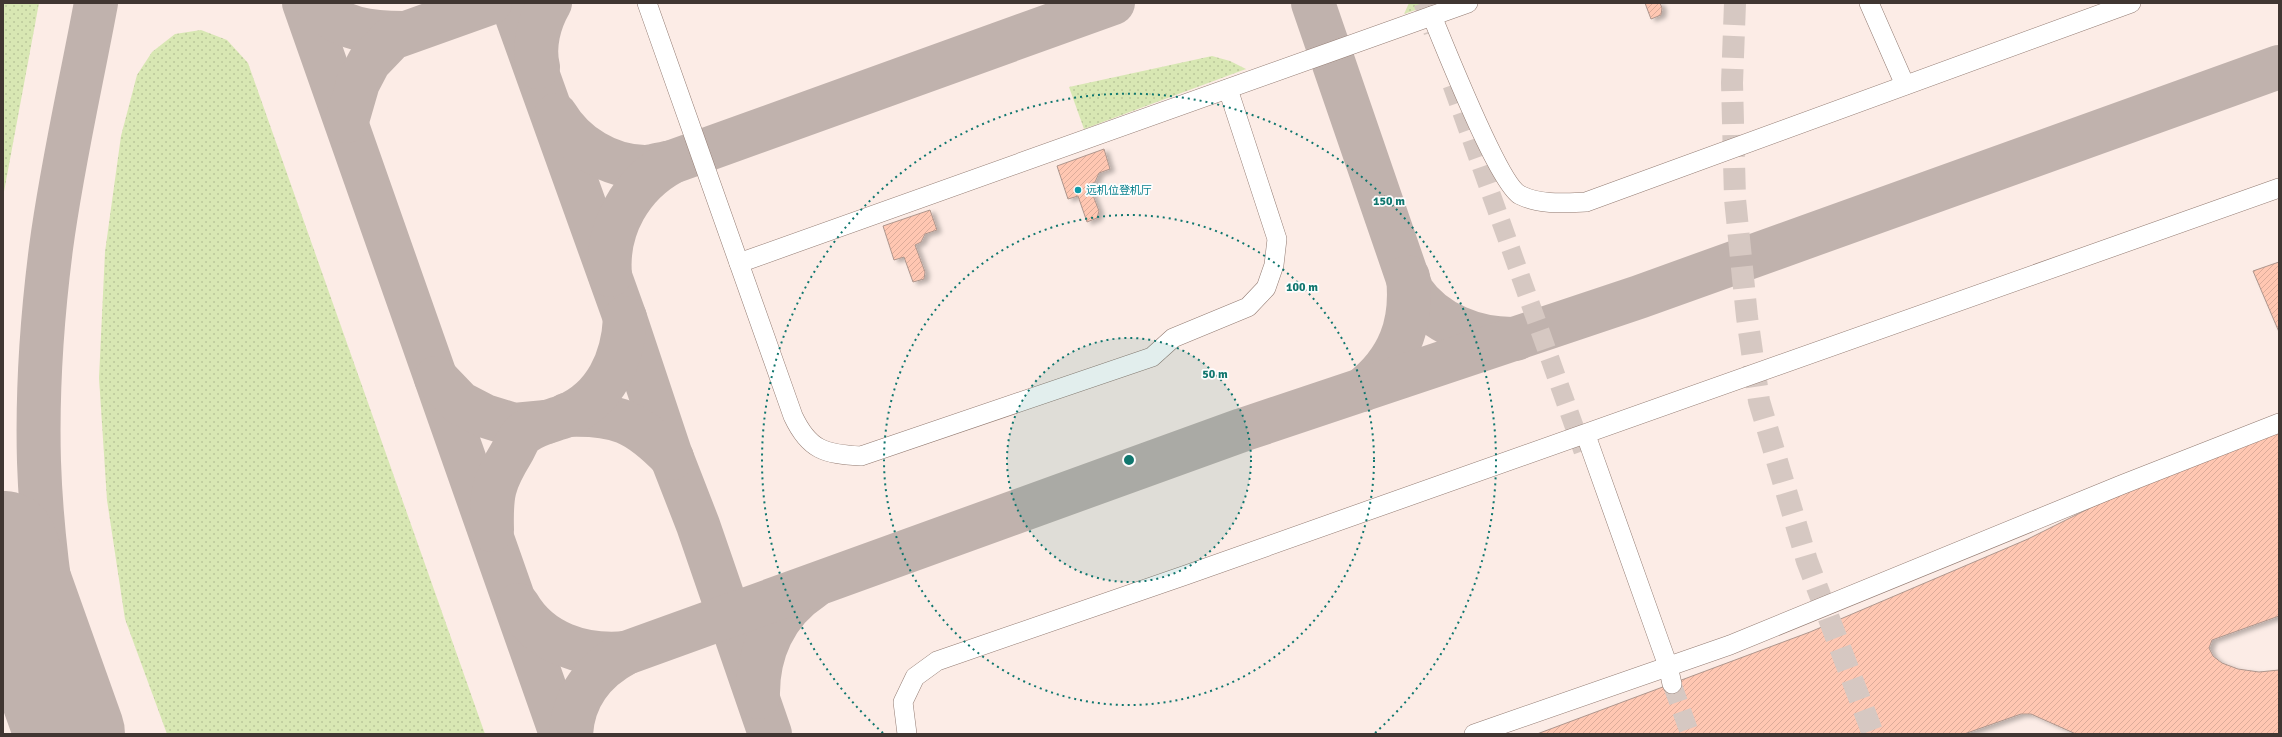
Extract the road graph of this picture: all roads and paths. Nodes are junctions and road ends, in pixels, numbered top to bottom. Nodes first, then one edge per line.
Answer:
1 (647, 3) edge
2 (1468, 3) edge
3 (1869, 3) edge
4 (2131, 3) edge
5 (1432, 16) junction
6 (1906, 85) junction
7 (1228, 89) junction
8 (2279, 188) edge
9 (739, 263) junction
10 (2279, 423) edge
11 (1586, 446) tunnel mouth
12 (1664, 668) junction
13 (1672, 684) tunnel mouth
14 (907, 734) edge
15 (1474, 734) edge

1 - 9 lane
2 - 5 lane
3 - 6 lane
4 - 6 lane
5 - 6 lane
5 - 7 lane
7 - 9 lane
7 - 9 lane
8 - 14 lane
10 - 12 lane
11 - 12 lane
12 - 13 lane
12 - 15 lane

